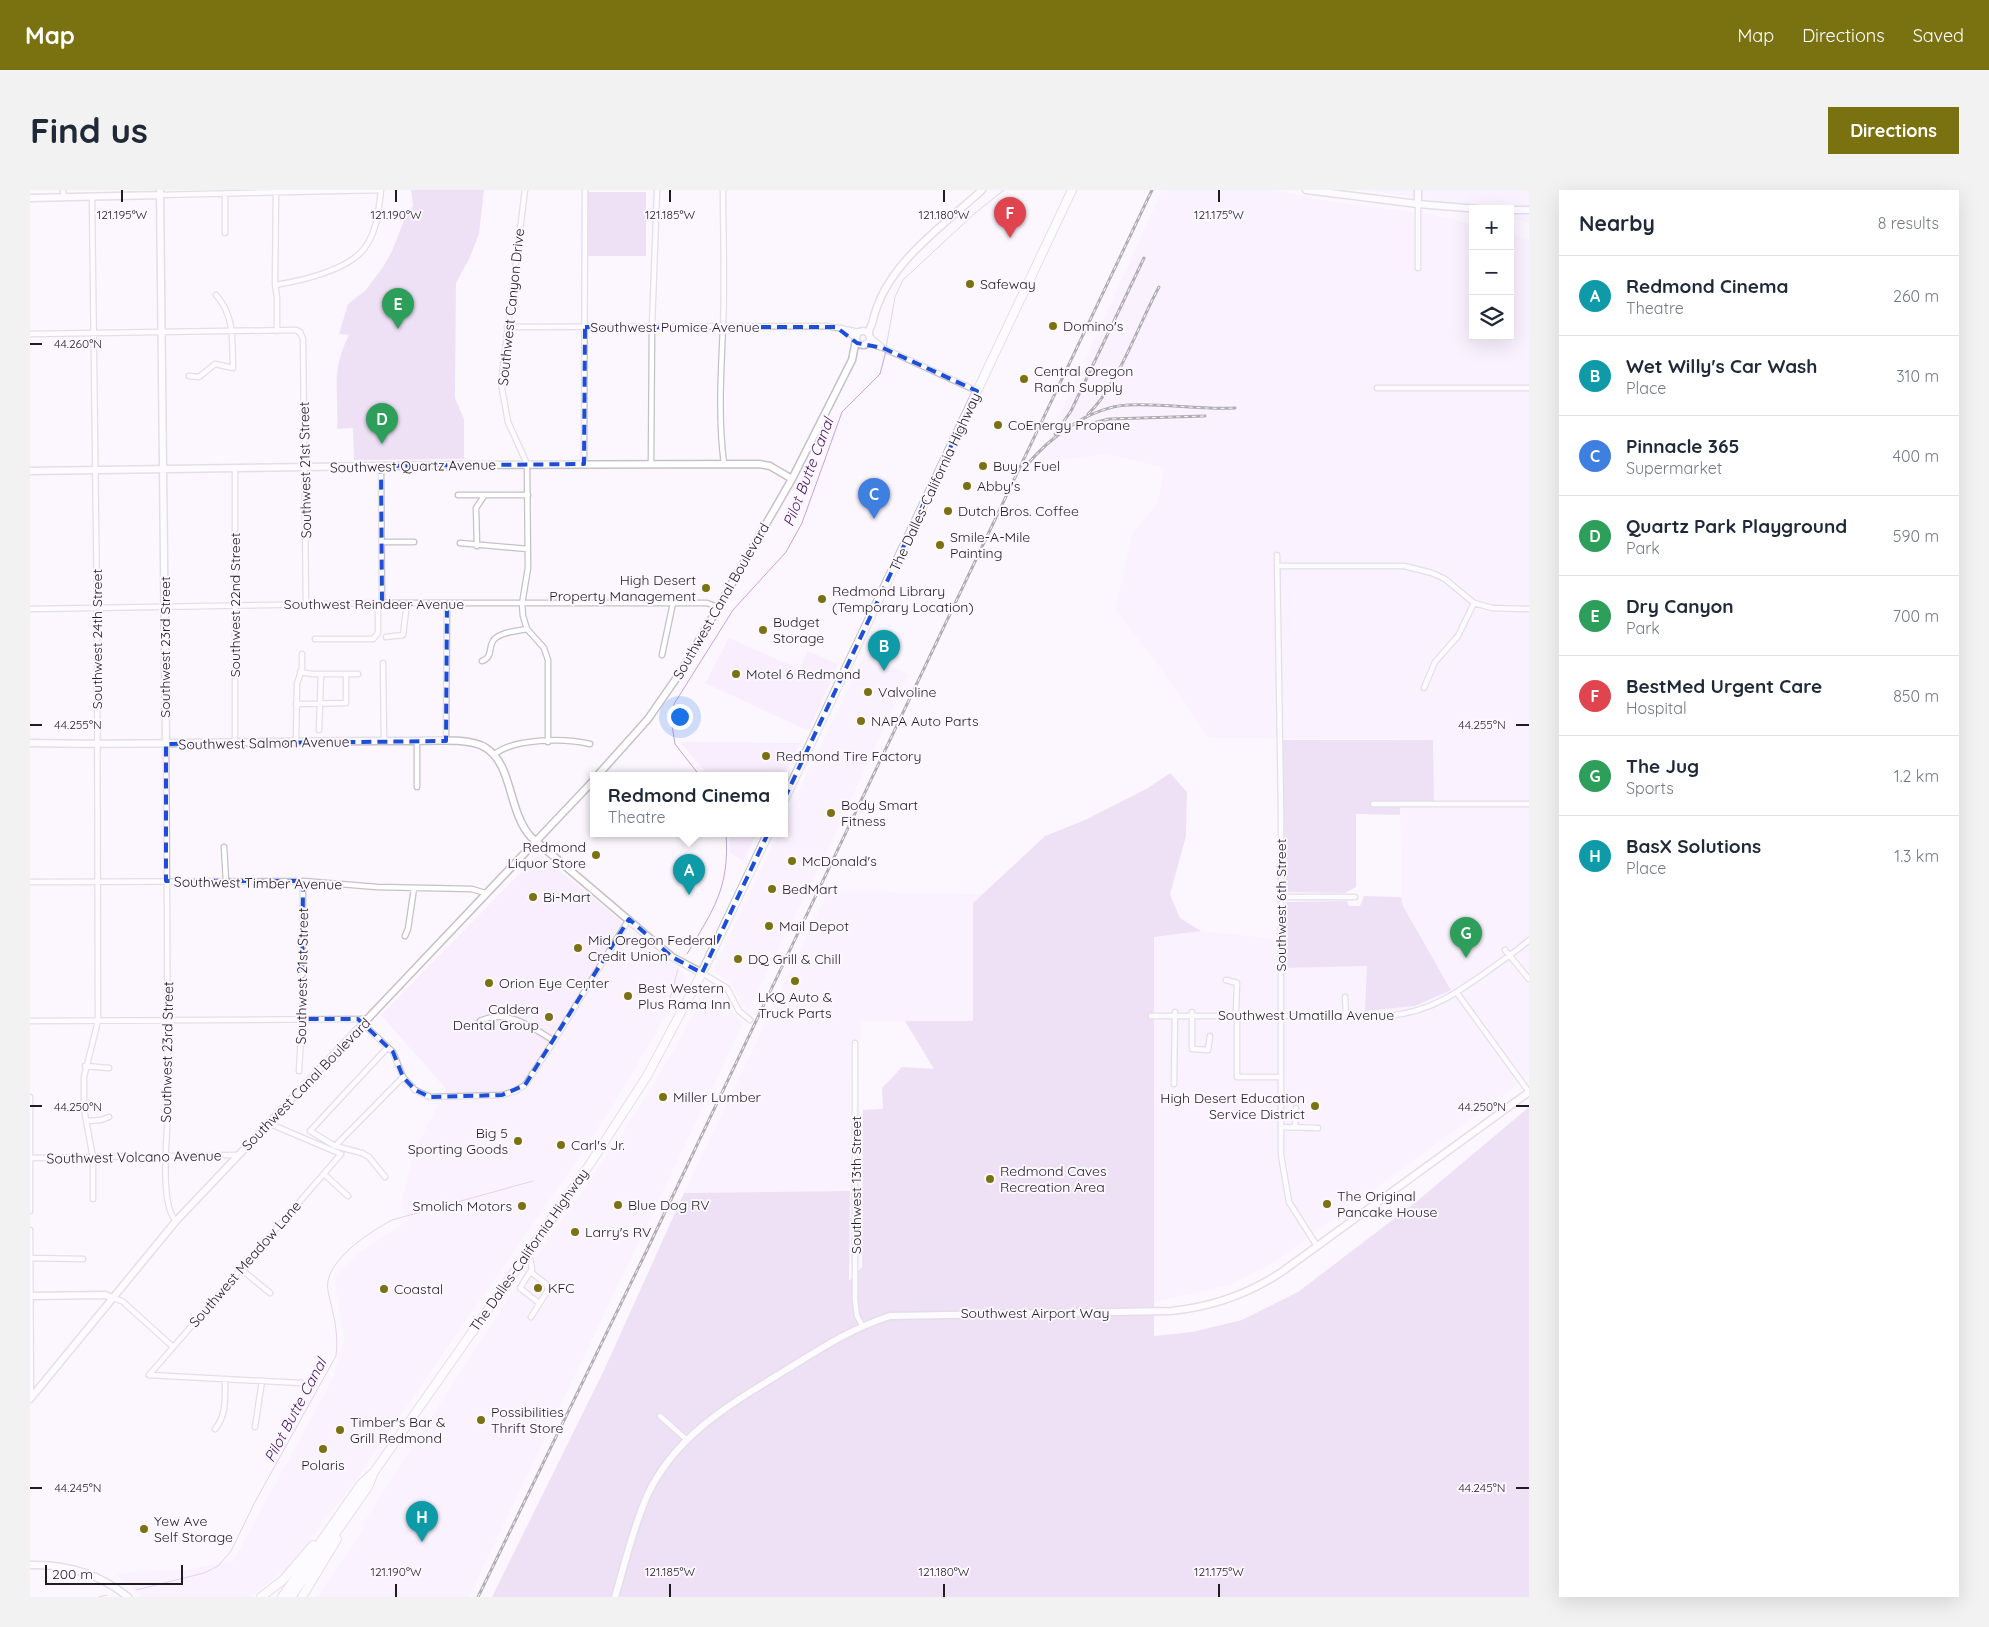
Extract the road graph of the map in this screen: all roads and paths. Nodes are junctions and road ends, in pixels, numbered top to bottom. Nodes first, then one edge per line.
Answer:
1 (380, 190) edge
2 (525, 190) edge
3 (586, 190) edge
4 (657, 190) edge
5 (723, 190) edge
6 (982, 190) edge
7 (1072, 190) edge
8 (1306, 190) edge
9 (1418, 190) edge
10 (276, 191) edge
11 (160, 192) edge
12 (64, 193) edge
13 (226, 193) junction
14 (92, 196) junction
15 (30, 198) edge
16 (1418, 204) junction
17 (1469, 208) edge
18 (1514, 210) edge
19 (1529, 210) edge
20 (225, 233) dead end
21 (1418, 268) dead end
22 (274, 285) junction
23 (216, 295) dead end
24 (873, 318) junction
25 (507, 326) junction
26 (723, 326) junction
27 (585, 327) junction
28 (652, 327) junction
29 (842, 328) junction
30 (232, 331) junction
31 (277, 331) junction
32 (861, 331) junction
33 (163, 332) junction
34 (94, 333) junction
35 (30, 334) edge
36 (869, 335) junction
37 (856, 339) junction
38 (865, 344) junction
39 (883, 348) junction
40 (852, 360) junction
41 (188, 376) dead end
42 (1377, 388) dead end
43 (1529, 388) edge
44 (977, 391) junction
45 (527, 464) junction
46 (584, 464) junction
47 (651, 464) junction
48 (724, 464) junction
49 (381, 466) junction
50 (306, 467) junction
51 (235, 468) junction
52 (164, 469) junction
53 (96, 470) junction
54 (30, 471) edge
55 (792, 479) junction
56 (458, 495) dead end
57 (528, 495) junction
58 (484, 496) junction
59 (382, 542) junction
60 (414, 542) dead end
61 (460, 543) dead end
62 (477, 546) junction
63 (528, 549) junction
64 (1277, 555) dead end
65 (1277, 566) junction
66 (1474, 602) junction
67 (380, 603) junction
68 (673, 603) junction
69 (406, 604) junction
70 (447, 604) junction
71 (522, 604) junction
72 (306, 605) junction
73 (234, 606) junction
74 (97, 607) junction
75 (165, 607) junction
76 (718, 607) junction
77 (30, 609) edge
78 (1529, 609) edge
79 (527, 629) junction
80 (386, 637) dead end
81 (315, 639) dead end
82 (302, 654) dead end
83 (662, 656) dead end
84 (482, 661) dead end
85 (383, 663) dead end
86 (300, 672) junction
87 (321, 674) junction
88 (346, 674) junction
89 (358, 674) dead end
90 (1424, 688) dead end
91 (320, 703) junction
92 (296, 704) junction
93 (319, 730) dead end
94 (384, 741) junction
95 (235, 742) junction
96 (296, 742) junction
97 (417, 742) junction
98 (446, 742) junction
99 (548, 742) junction
100 (30, 743) edge
101 (166, 744) junction
102 (590, 744) dead end
103 (96, 745) junction
104 (495, 754) junction
105 (601, 772) edge
106 (590, 784) edge
107 (417, 787) dead end
108 (788, 792) edge
109 (1373, 804) dead end
110 (1529, 804) edge
111 (767, 837) edge
112 (537, 841) junction
113 (224, 846) dead end
114 (226, 881) junction
115 (303, 881) junction
116 (30, 882) edge
117 (98, 882) junction
118 (166, 882) junction
119 (414, 888) junction
120 (485, 893) junction
121 (1281, 897) junction
122 (1355, 897) dead end
123 (629, 919) junction
124 (404, 936) dead end
125 (1529, 940) edge
126 (1505, 950) dead end
127 (702, 972) junction
128 (1226, 980) dead end
129 (1529, 980) edge
130 (1457, 993) junction
131 (1345, 997) dead end
132 (1175, 1012) dead end
133 (1192, 1012) dead end
134 (1151, 1016) dead end
135 (1281, 1016) junction
136 (1346, 1016) junction
137 (168, 1019) junction
138 (302, 1019) junction
139 (480, 1020) dead end
140 (750, 1020) dead end
141 (30, 1021) edge
142 (98, 1021) junction
143 (366, 1021) junction
144 (1210, 1036) dead end
145 (554, 1041) junction
146 (855, 1043) dead end
147 (388, 1047) junction
148 (85, 1066) junction
149 (109, 1068) dead end
150 (299, 1071) dead end
151 (402, 1077) junction
152 (1281, 1077) junction
153 (1174, 1084) dead end
154 (1529, 1092) edge
155 (30, 1096) edge
156 (1296, 1108) dead end
157 (109, 1117) dead end
158 (88, 1121) junction
159 (268, 1123) junction
160 (1295, 1127) junction
161 (1281, 1128) junction
162 (1318, 1128) dead end
163 (336, 1146) junction
164 (166, 1155) junction
165 (238, 1155) junction
166 (30, 1158) edge
167 (93, 1158) junction
168 (324, 1174) junction
169 (385, 1177) dead end
170 (348, 1196) dead end
171 (94, 1198) dead end
172 (30, 1210) edge
173 (176, 1221) junction
174 (30, 1230) edge
175 (1317, 1246) junction
176 (526, 1255) junction
177 (31, 1258) junction
178 (83, 1259) dead end
179 (242, 1270) junction
180 (532, 1272) junction
181 (270, 1293) dead end
182 (30, 1296) edge
183 (113, 1298) junction
184 (539, 1303) junction
185 (531, 1317) dead end
186 (862, 1325) junction
187 (172, 1346) junction
188 (226, 1379) junction
189 (262, 1381) junction
190 (301, 1383) dead end
191 (30, 1398) edge
192 (660, 1416) dead end
193 (256, 1427) dead end
194 (215, 1429) dead end
195 (687, 1440) junction
196 (374, 1472) junction
197 (357, 1502) junction
198 (327, 1532) junction
199 (30, 1565) edge
200 (128, 1597) edge
201 (261, 1597) edge
202 (282, 1597) edge
203 (291, 1597) edge
204 (302, 1597) edge
205 (615, 1597) edge

1 - 10 street
1 - 22 street
2 - 25 street, Southwest Canyon Drive
3 - 27 street
4 - 28 street
5 - 26 street
6 - 24 main road
7 - 44 highway, The Dalles-California Highway
8 - 16 main road
9 - 16 main road
10 - 13 street
10 - 22 street
11 - 13 street
11 - 14 main road
11 - 33 main road, Southwest 23rd Street
12 - 14 main road
12 - 15 main road
13 - 20 street
14 - 34 street, Southwest 24th Street
16 - 17 main road
16 - 21 street
18 - 19 main road
22 - 31 street
23 - 30 street
24 - 32 main road
24 - 36 main road
25 - 27 street, Southwest Pumice Avenue
25 - 45 street, Southwest Canyon Drive
26 - 28 street, Southwest Pumice Avenue
26 - 29 street, Southwest Pumice Avenue
26 - 48 street
27 - 28 street, Southwest Pumice Avenue
27 - 46 street
28 - 47 street
29 - 32 street, Southwest Pumice Avenue
29 - 37 street
30 - 31 street
30 - 33 street
30 - 41 street
31 - 50 street, Southwest 21st Street
32 - 36 main road
32 - 37 main road
33 - 34 street
33 - 52 main road, Southwest 23rd Street
34 - 35 street
34 - 53 street, Southwest 24th Street
36 - 38 main road, Southwest Canal Boulevard
36 - 39 street
37 - 38 main road
37 - 40 main road, Southwest Canal Boulevard
38 - 39 street
38 - 40 main road, Southwest Canal Boulevard
39 - 44 street
40 - 55 main road, Southwest Canal Boulevard
42 - 43 street
44 - 108 highway, The Dalles-California Highway
45 - 46 main road, Southwest Quartz Avenue
45 - 49 main road, Southwest Quartz Avenue
45 - 57 street, Southwest Canyon Drive
46 - 47 main road, Southwest Quartz Avenue
47 - 48 main road, Southwest Quartz Avenue
48 - 55 main road, Southwest Quartz Avenue
49 - 50 main road, Southwest Quartz Avenue
49 - 59 street
50 - 51 main road, Southwest Quartz Avenue
50 - 72 street, Southwest 21st Street
51 - 52 main road, Southwest Quartz Avenue
51 - 73 street, Southwest 22nd Street
52 - 53 main road, Southwest Quartz Avenue
52 - 75 main road, Southwest 23rd Street
53 - 54 main road, Southwest Quartz Avenue
53 - 74 street, Southwest 24th Street
55 - 76 main road, Southwest Canal Boulevard
56 - 58 street
57 - 58 street
57 - 63 street, Southwest Canyon Drive
58 - 62 street
59 - 60 street
59 - 67 street
61 - 62 street
62 - 63 street
63 - 71 street, Southwest Canyon Drive
64 - 65 street, Southwest 6th Street
65 - 66 street
65 - 121 street, Southwest 6th Street
66 - 78 street
66 - 90 street
67 - 69 street, Southwest Reindeer Avenue
67 - 72 street, Southwest Reindeer Avenue
67 - 81 street
68 - 71 street, Southwest Reindeer Avenue
68 - 76 street, Southwest Reindeer Avenue
68 - 83 street
69 - 70 street, Southwest Reindeer Avenue
69 - 80 street
70 - 71 street, Southwest Reindeer Avenue
70 - 98 street
71 - 79 street, Southwest Canyon Drive
72 - 73 street, Southwest Reindeer Avenue
73 - 75 street, Southwest Reindeer Avenue
73 - 95 street, Southwest 22nd Street
74 - 75 street, Southwest Reindeer Avenue
74 - 77 street, Southwest Reindeer Avenue
74 - 103 street, Southwest 24th Street
75 - 101 main road, Southwest 23rd Street
76 - 105 main road, Southwest Canal Boulevard
79 - 84 street
79 - 99 street
82 - 86 street
85 - 94 street
86 - 87 street
86 - 92 street
87 - 88 street
87 - 91 street
88 - 89 street
88 - 91 street
91 - 92 street
91 - 93 street
92 - 96 street
94 - 96 main road, Southwest Salmon Avenue
94 - 97 main road, Southwest Salmon Avenue
95 - 96 main road, Southwest Salmon Avenue
95 - 101 main road, Southwest Salmon Avenue
97 - 98 main road, Southwest Salmon Avenue
97 - 107 street
98 - 104 main road, Southwest Salmon Avenue
99 - 102 street
99 - 104 street
100 - 103 main road, Southwest Salmon Avenue
101 - 103 main road, Southwest Salmon Avenue
101 - 118 street, Southwest 23rd Street
103 - 117 street, Southwest 24th Street
104 - 112 main road
106 - 112 main road, Southwest Canal Boulevard
109 - 110 street
111 - 127 highway, The Dalles-California Highway
112 - 120 main road, Southwest Canal Boulevard
112 - 123 main road
113 - 114 street
114 - 115 street, Southwest Timber Avenue
114 - 118 street, Southwest Timber Avenue
115 - 119 street, Southwest Timber Avenue
115 - 138 street, Southwest 21st Street
116 - 117 street, Southwest Timber Avenue
117 - 118 street, Southwest Timber Avenue
117 - 142 street, Southwest 24th Street
118 - 137 street, Southwest 23rd Street
119 - 120 street, Southwest Timber Avenue
119 - 124 street
120 - 143 main road, Southwest Canal Boulevard
121 - 122 street
121 - 135 street, Southwest 6th Street
123 - 127 main road
123 - 145 street
125 - 130 street, Southwest Umatilla Avenue
126 - 129 street
127 - 140 street
127 - 176 highway, The Dalles-California Highway
128 - 152 street
130 - 136 street, Southwest Umatilla Avenue
130 - 154 street
131 - 136 street
132 - 153 street
133 - 144 street
134 - 135 street, Southwest Umatilla Avenue
135 - 136 street, Southwest Umatilla Avenue
135 - 152 street, Southwest 6th Street
137 - 138 street
137 - 142 street
137 - 164 street, Southwest 23rd Street
138 - 143 street
138 - 150 street, Southwest 21st Street
139 - 145 street
141 - 142 street
142 - 148 street, Southwest 24th Street
143 - 147 street
143 - 159 main road, Southwest Canal Boulevard
145 - 151 street
146 - 186 street, Southwest 13th Street
147 - 151 street
147 - 163 street
148 - 149 street
148 - 158 street, Southwest 24th Street
151 - 163 street
152 - 161 street, Southwest 6th Street
154 - 175 main road, Southwest Airport Way
155 - 166 street
156 - 160 street
157 - 158 street
158 - 167 street, Southwest 24th Street
159 - 165 main road, Southwest Canal Boulevard
159 - 168 street, Southwest Meadow Lane
160 - 161 street
160 - 162 street
161 - 175 street, Southwest 6th Street
163 - 169 street
164 - 165 street, Southwest Volcano Avenue
164 - 167 street, Southwest Volcano Avenue
164 - 173 street, Southwest 23rd Street
165 - 173 main road, Southwest Canal Boulevard
166 - 167 street, Southwest Volcano Avenue
166 - 172 street
167 - 171 street, Southwest 24th Street
168 - 170 street
168 - 179 street, Southwest Meadow Lane
173 - 183 main road, Southwest Canal Boulevard
174 - 177 street
175 - 186 main road, Southwest Airport Way
176 - 180 street
176 - 196 highway, The Dalles-California Highway
177 - 178 street
177 - 182 street
179 - 181 street
179 - 187 street, Southwest Meadow Lane
180 - 184 street
180 - 184 street
182 - 183 main road
182 - 191 street
183 - 187 street
183 - 191 main road, Southwest Canal Boulevard
184 - 185 street
186 - 195 main road, Southwest Airport Way
187 - 188 street, Southwest Meadow Lane
188 - 189 street
188 - 194 street
189 - 190 street
189 - 193 street
192 - 195 street
195 - 205 main road, Southwest Airport Way
196 - 197 highway, The Dalles-California Highway
196 - 198 highway, The Dalles-California Highway
197 - 203 highway, The Dalles-California Highway
197 - 204 highway
198 - 201 highway
198 - 202 highway, The Dalles-California Highway
199 - 200 main road

